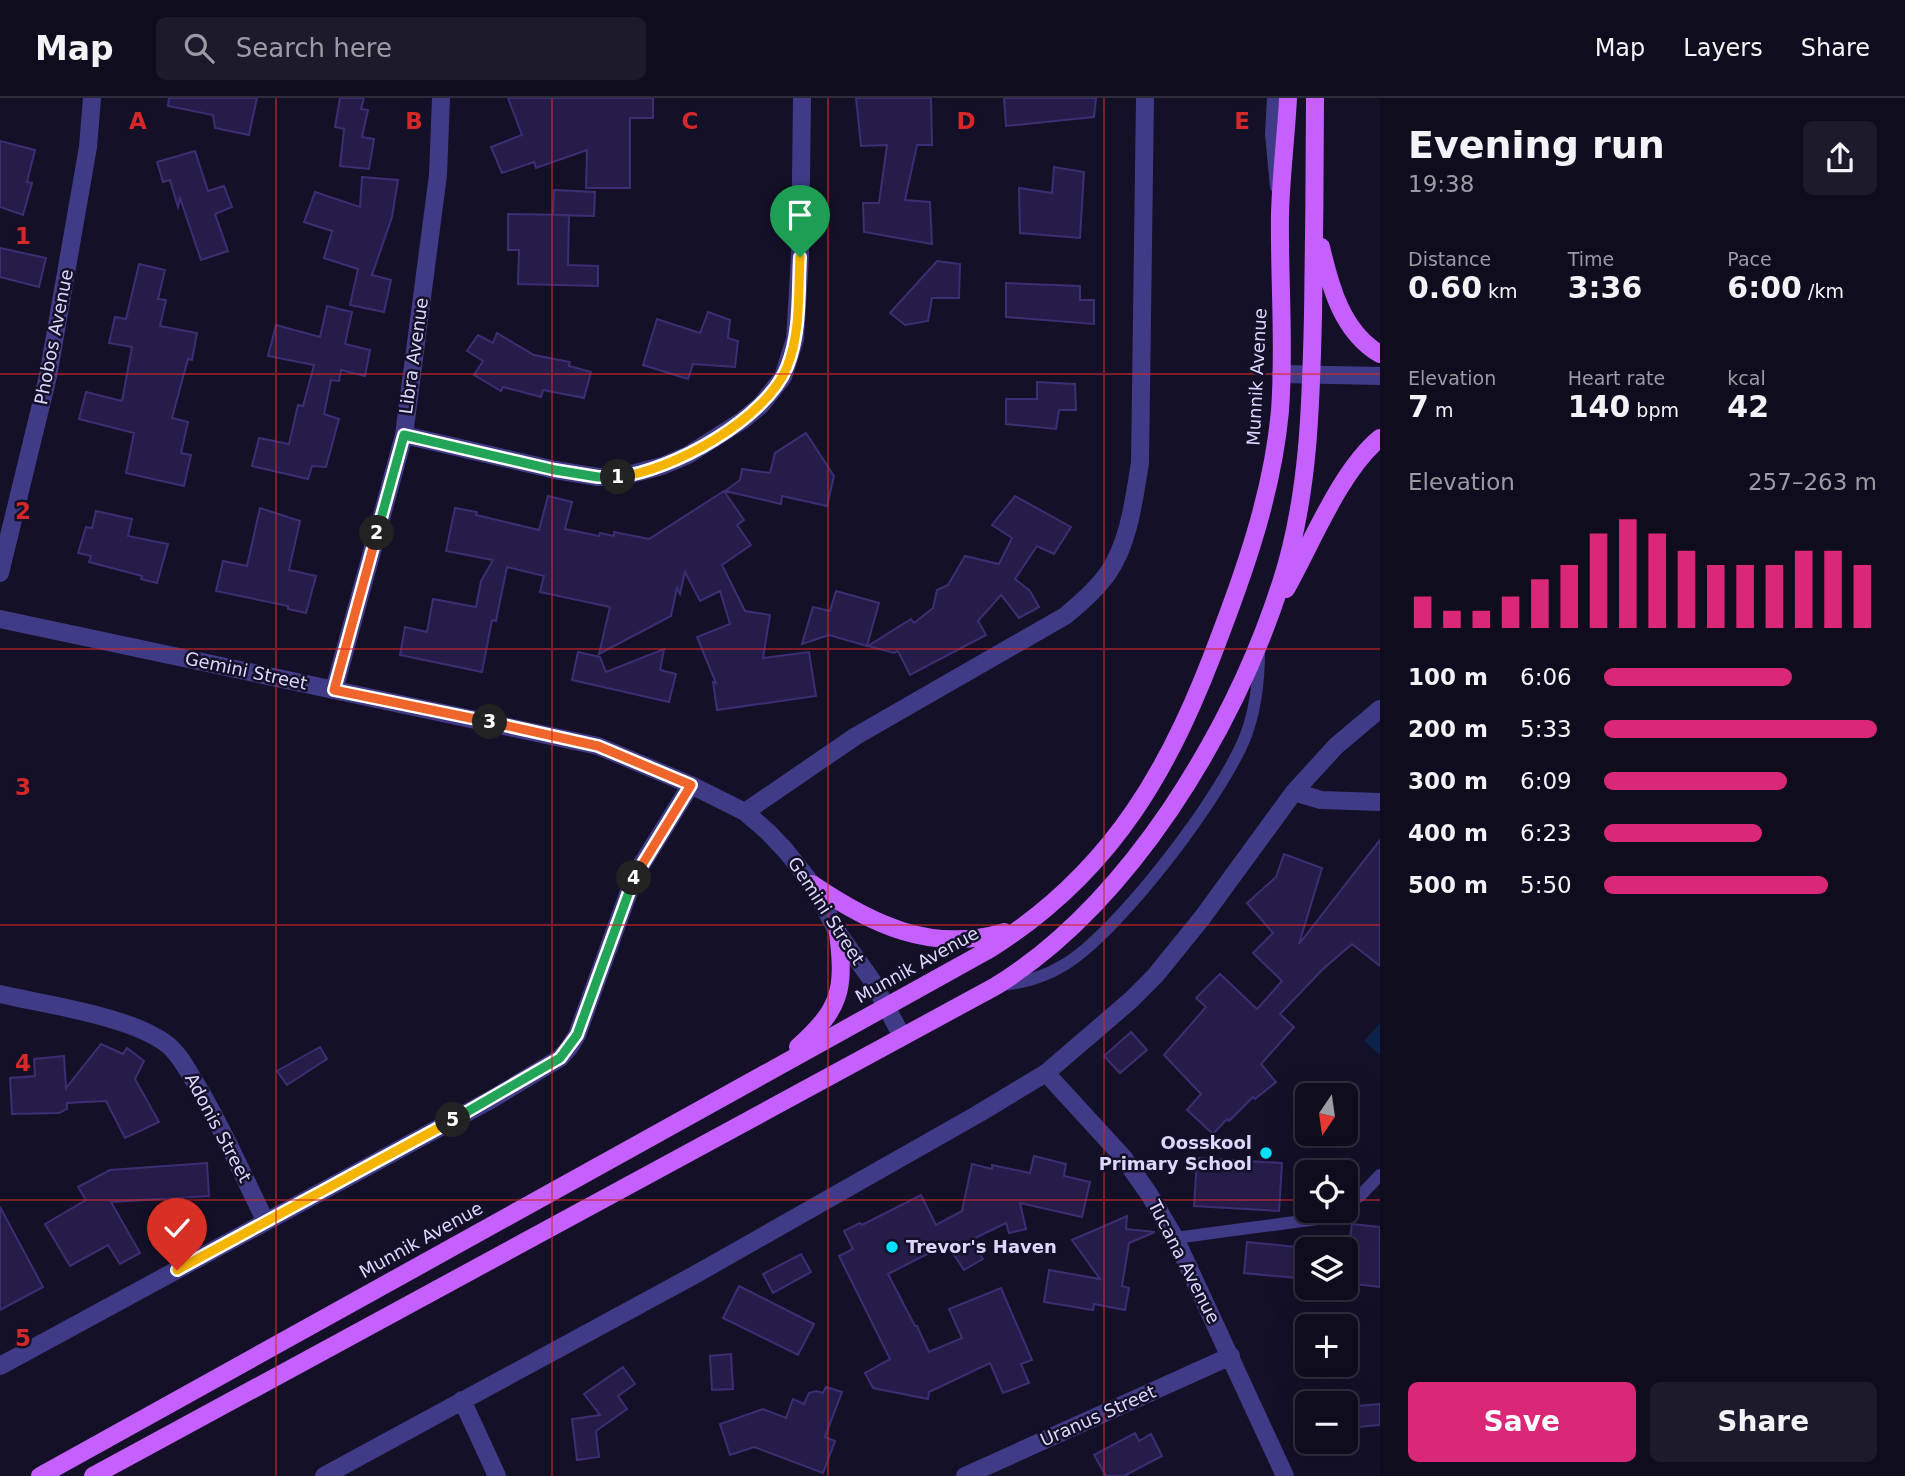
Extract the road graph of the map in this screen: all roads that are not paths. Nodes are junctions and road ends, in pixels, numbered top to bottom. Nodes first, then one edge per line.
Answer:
1 (92, 98) edge
2 (441, 98) edge
3 (802, 98) edge
4 (1145, 98) edge
5 (1273, 98) edge
6 (1288, 98) edge
7 (1315, 98) edge
8 (1280, 215) junction
9 (1315, 216) junction
10 (1380, 354) edge
11 (1281, 374) junction
12 (1312, 375) junction
13 (1380, 376) edge
14 (404, 435) junction
15 (1380, 438) edge
16 (0, 573) edge
17 (0, 620) edge
18 (1262, 636) junction
19 (334, 690) junction
20 (1380, 709) edge
21 (691, 785) junction
22 (1294, 792) junction
23 (1380, 803) edge
24 (745, 812) junction
25 (812, 884) junction
26 (1028, 925) junction
27 (838, 933) junction
28 (996, 986) junction
29 (0, 994) edge
30 (886, 1006) junction
31 (902, 1036) junction
32 (777, 1066) junction
33 (1046, 1073) junction
34 (1380, 1175) edge
35 (1358, 1197) edge
36 (266, 1222) junction
37 (1295, 1222) edge
38 (1175, 1238) junction
39 (1231, 1356) junction
40 (0, 1366) edge
41 (462, 1400) junction
42 (40, 1476) edge
43 (93, 1476) edge
44 (324, 1476) edge
45 (497, 1476) edge
46 (964, 1476) edge
47 (1285, 1476) edge

1 - 16 street, Phobos Avenue
2 - 14 street, Libra Avenue
3 - 14 street
4 - 24 street
5 - 8 lane
6 - 8 main road, Munnik Avenue
7 - 9 main road
8 - 11 main road, Munnik Avenue
9 - 10 main road
9 - 12 main road
11 - 12 street
11 - 26 main road, Munnik Avenue
12 - 13 street
12 - 18 main road
14 - 19 street, Libra Avenue
15 - 18 main road
17 - 19 street, Gemini Street
18 - 28 main road
18 - 28 lane
19 - 21 street, Gemini Street
20 - 22 street
21 - 24 street, Gemini Street
21 - 36 street
22 - 23 street
22 - 33 street
24 - 25 street, Gemini Street
25 - 26 main road
25 - 27 street, Gemini Street
26 - 30 main road, Munnik Avenue
27 - 30 street, Gemini Street
27 - 32 main road
28 - 31 main road
29 - 36 street, Adonis Street
30 - 31 street, Gemini Street
30 - 32 main road, Munnik Avenue
31 - 43 main road
32 - 42 main road, Munnik Avenue
33 - 38 street, Tucana Avenue
33 - 41 street
34 - 35 lane
36 - 40 street
37 - 38 lane
38 - 39 street, Tucana Avenue
39 - 46 street, Uranus Street
39 - 47 street, Tucana Avenue
41 - 44 street
41 - 45 street

